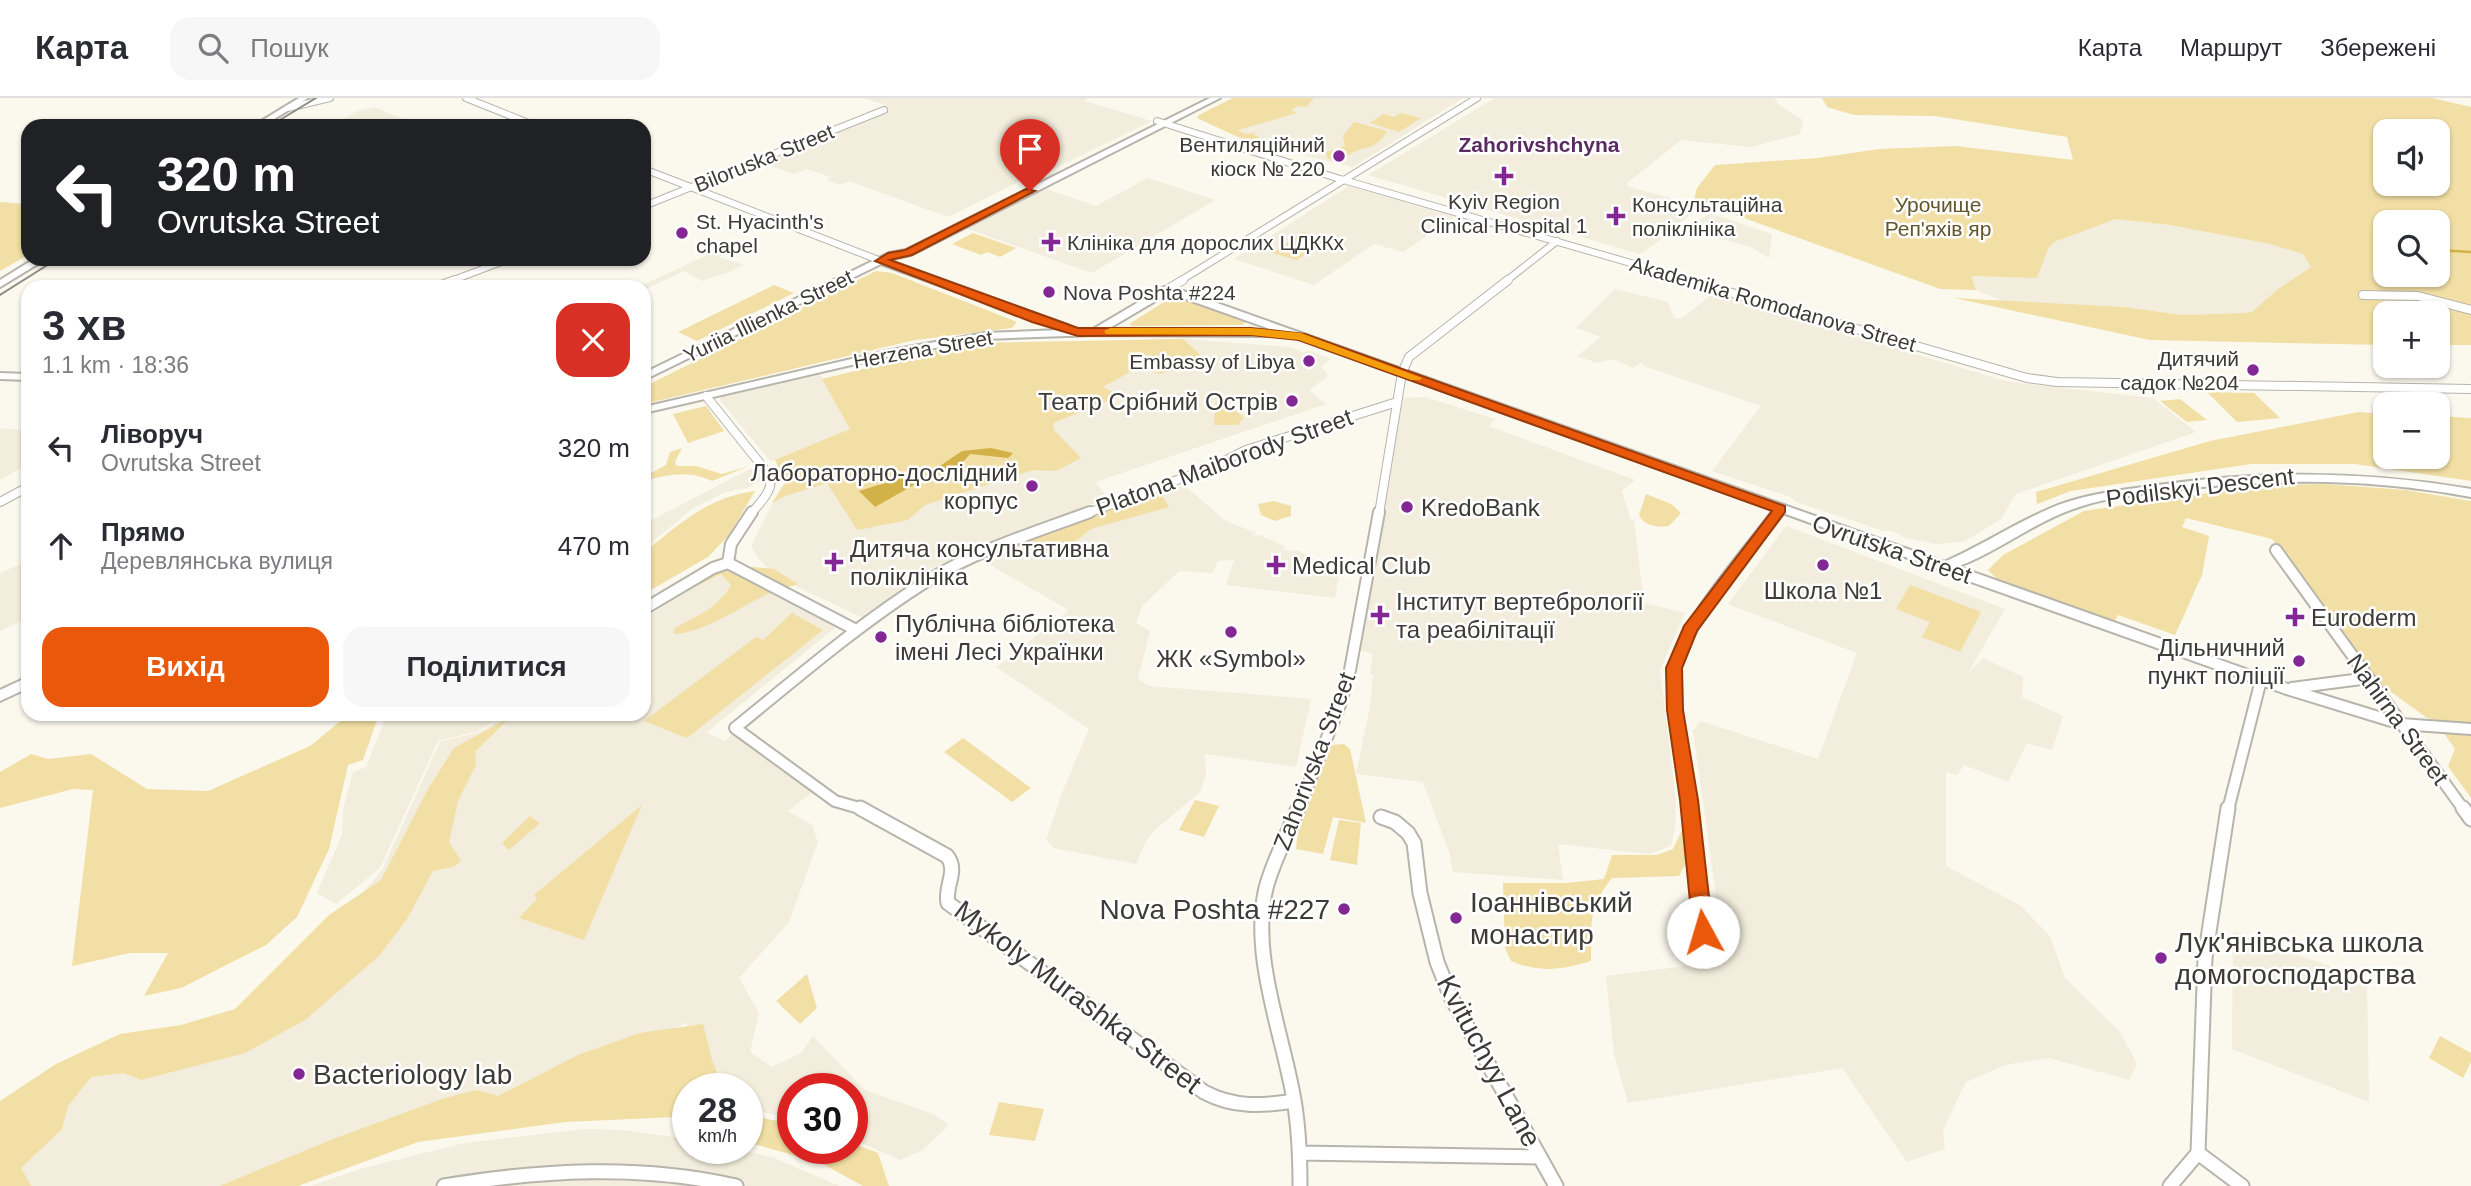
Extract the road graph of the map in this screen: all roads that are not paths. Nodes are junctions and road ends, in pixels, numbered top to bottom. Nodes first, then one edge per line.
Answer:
1 (304, 98) edge
2 (330, 98) edge
3 (466, 98) edge
4 (1204, 98) edge
5 (1216, 98) edge
6 (1477, 98) edge
7 (288, 107) junction
8 (884, 110) dead end
9 (268, 119) edge
10 (518, 119) edge
11 (1161, 122) junction
12 (651, 172) edge
13 (1346, 180) junction
14 (690, 188) junction
15 (651, 203) edge
16 (1557, 241) junction
17 (881, 261) junction
18 (30, 266) edge
19 (491, 266) edge
20 (454, 280) edge
21 (0, 284) edge
22 (1168, 289) junction
23 (2362, 295) dead end
24 (2471, 310) edge
25 (1095, 331) junction
26 (1078, 332) junction
27 (1301, 337) junction
28 (1402, 373) junction
29 (651, 374) edge
30 (0, 376) edge
31 (21, 377) edge
32 (2471, 389) edge
33 (706, 396) junction
34 (1397, 402) junction
35 (651, 408) edge
36 (21, 491) edge
37 (2471, 494) edge
38 (0, 502) edge
39 (1780, 509) junction
40 (2276, 550) dead end
41 (728, 563) junction
42 (1944, 567) junction
43 (651, 605) edge
44 (856, 630) junction
45 (2369, 678) junction
46 (2261, 680) junction
47 (21, 686) edge
48 (2287, 689) junction
49 (0, 696) edge
50 (2400, 724) junction
51 (735, 728) joint
52 (2471, 729) edge
53 (1381, 817) dead end
54 (2471, 819) edge
55 (1703, 932) dead end
56 (1294, 1101) junction
57 (1300, 1153) junction
58 (2198, 1153) junction
59 (1540, 1157) junction
60 (444, 1186) edge
61 (736, 1186) edge
62 (1300, 1186) edge
63 (1556, 1186) edge
64 (2170, 1186) edge
65 (2242, 1186) edge

1 - 7 street
2 - 7 street
3 - 10 street
4 - 11 street, Yuriia Illienka Street
5 - 11 street, Yuriia Illienka Street
6 - 13 street, Herzena Street
7 - 9 street
8 - 14 street, Biloruska Street
11 - 13 street, Akademika Romodanova Street
11 - 17 street, Yuriia Illienka Street
12 - 14 street
13 - 16 street, Akademika Romodanova Street
13 - 22 street, Herzena Street
14 - 15 street, Biloruska Street
14 - 17 street
16 - 28 street, Zahorivska Street
16 - 32 street, Akademika Romodanova Street
17 - 26 street
17 - 29 street, Yuriia Illienka Street
18 - 21 street
19 - 20 street
22 - 25 street, Herzena Street
22 - 27 street, Ovrutska Street
23 - 24 street
25 - 26 street, Herzena Street
25 - 27 street, Ovrutska Street
26 - 33 street, Herzena Street
27 - 28 street, Ovrutska Street
28 - 34 street, Zahorivska Street
28 - 39 street, Ovrutska Street
30 - 31 street
33 - 35 street, Herzena Street
33 - 41 street
34 - 44 street, Platona Maiborody Street
34 - 56 street, Zahorivska Street
36 - 38 street
37 - 42 street, Podilskyi Descent
39 - 42 street, Ovrutska Street
39 - 55 street
40 - 45 street, Nahirna Street
41 - 43 street
41 - 44 street
42 - 46 street, Ovrutska Street
44 - 51 street, Platona Maiborody Street
45 - 48 street, Ovrutska Street
45 - 50 street, Nahirna Street
46 - 48 street, Ovrutska Street
46 - 58 street
47 - 49 street
48 - 50 street, Ovrutska Street
50 - 52 street, Ovrutska Street
50 - 54 street, Nahirna Street
51 - 56 street, Mykoly Murashka Street
53 - 59 street, Kvituchyy Lane
56 - 57 street, Zahorivska Street
57 - 59 street, Kvituchyy Lane
57 - 62 street, Zahorivska Street
58 - 64 street
58 - 65 street
59 - 63 street, Kvituchyy Lane
60 - 61 street

